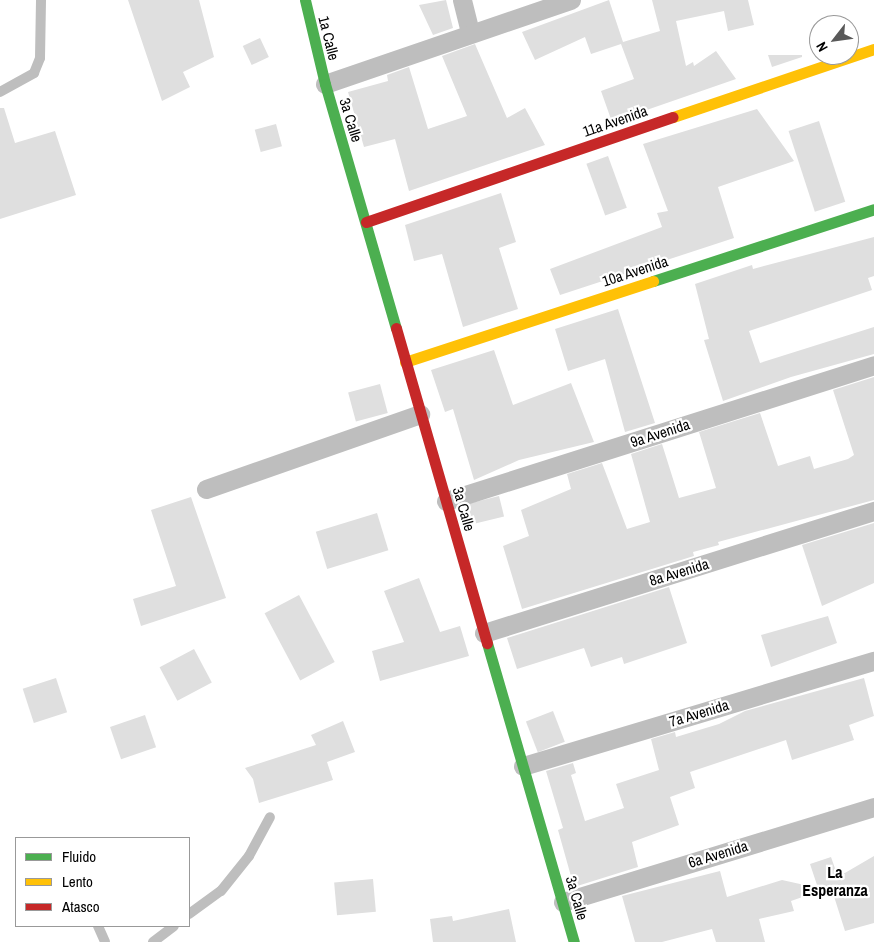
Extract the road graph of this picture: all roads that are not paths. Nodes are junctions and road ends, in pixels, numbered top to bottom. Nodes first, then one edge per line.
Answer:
1 (41, 0) edge
2 (305, 0) edge
3 (462, 0) edge
4 (571, 0) edge
5 (470, 32) junction
6 (874, 49) edge
7 (325, 84) junction
8 (0, 92) edge
9 (874, 209) edge
10 (366, 222) junction
11 (405, 362) junction
12 (874, 365) edge
13 (420, 414) junction
14 (206, 489) dead end
15 (446, 501) junction
16 (874, 511) edge
17 (484, 633) junction
18 (874, 661) edge
19 (523, 766) junction
20 (874, 807) edge
21 (270, 816) dead end
22 (563, 902) junction
23 (190, 913) edge
24 (98, 927) edge
25 (173, 927) edge
26 (104, 942) edge
27 (153, 942) edge
28 (574, 942) edge

1 - 8 lane
2 - 7 street, 1a Calle
3 - 5 street
4 - 5 street
5 - 7 street
6 - 10 street, 11a Avenida
7 - 10 street, 3a Calle
9 - 11 street, 10a Avenida
10 - 11 street, 3a Calle
11 - 13 street, 3a Calle
12 - 15 street, 9a Avenida
13 - 14 street
13 - 15 street, 3a Calle
15 - 17 street, 3a Calle
16 - 17 street, 8a Avenida
17 - 19 street, 3a Calle
18 - 19 street, 7a Avenida
19 - 22 street, 3a Calle
20 - 22 street, 6a Avenida
21 - 23 lane
22 - 28 street, 3a Calle
24 - 26 lane
25 - 27 lane

